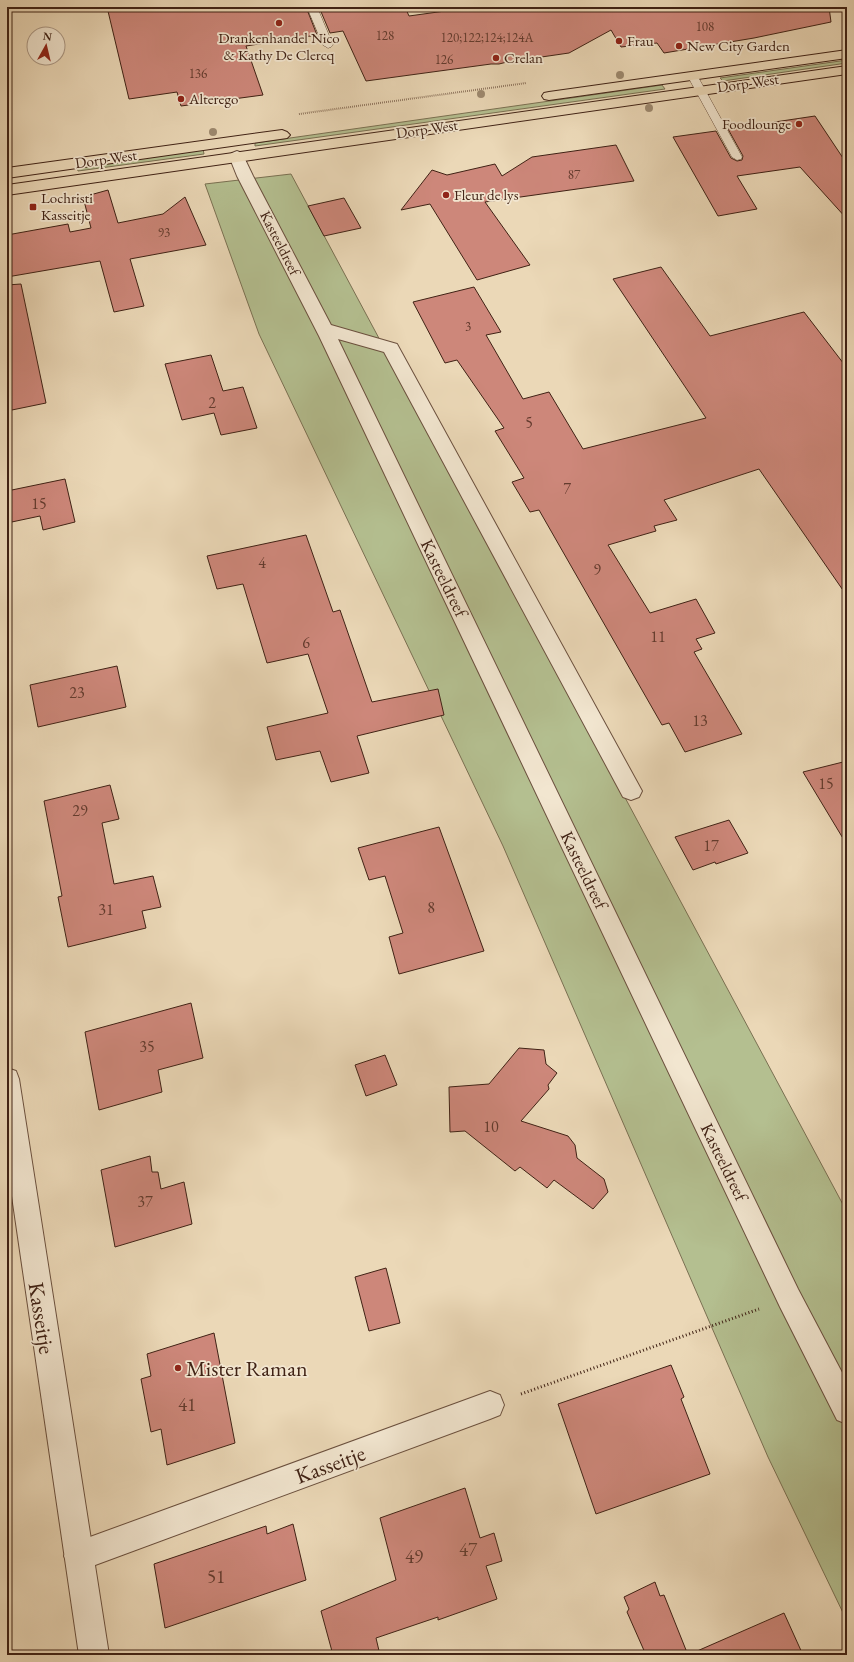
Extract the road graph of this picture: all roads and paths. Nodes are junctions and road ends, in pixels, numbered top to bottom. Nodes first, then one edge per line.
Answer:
1 (312, 7) edge
2 (328, 44) dead end
3 (847, 54) edge
4 (847, 70) edge
5 (692, 75) junction
6 (532, 82) dead end
7 (699, 90) junction
8 (535, 98) dead end
9 (293, 115) dead end
10 (299, 132) dead end
11 (237, 156) junction
12 (737, 157) dead end
13 (7, 173) edge
14 (7, 190) edge
15 (324, 329) junction
16 (631, 791) dead end
17 (7, 1079) edge
18 (789, 1298) junction
19 (490, 1405) joint
20 (847, 1410) edge
21 (79, 1556) junction
22 (94, 1655) edge

1 - 2 lane
3 - 5 main road, Dorp-West
4 - 7 main road, Dorp-West
5 - 7 lane
5 - 8 main road, Dorp-West
6 - 9 path
7 - 11 main road, Dorp-West
7 - 12 lane
10 - 13 main road, Dorp-West
11 - 14 main road, Dorp-West
11 - 15 street, Kasteeldreef
15 - 16 street
15 - 18 street, Kasteeldreef
17 - 21 street, Kasseitje
18 - 19 path
18 - 20 street, Kasteeldreef
19 - 21 street, Kasseitje
21 - 22 street, Kasseitje

